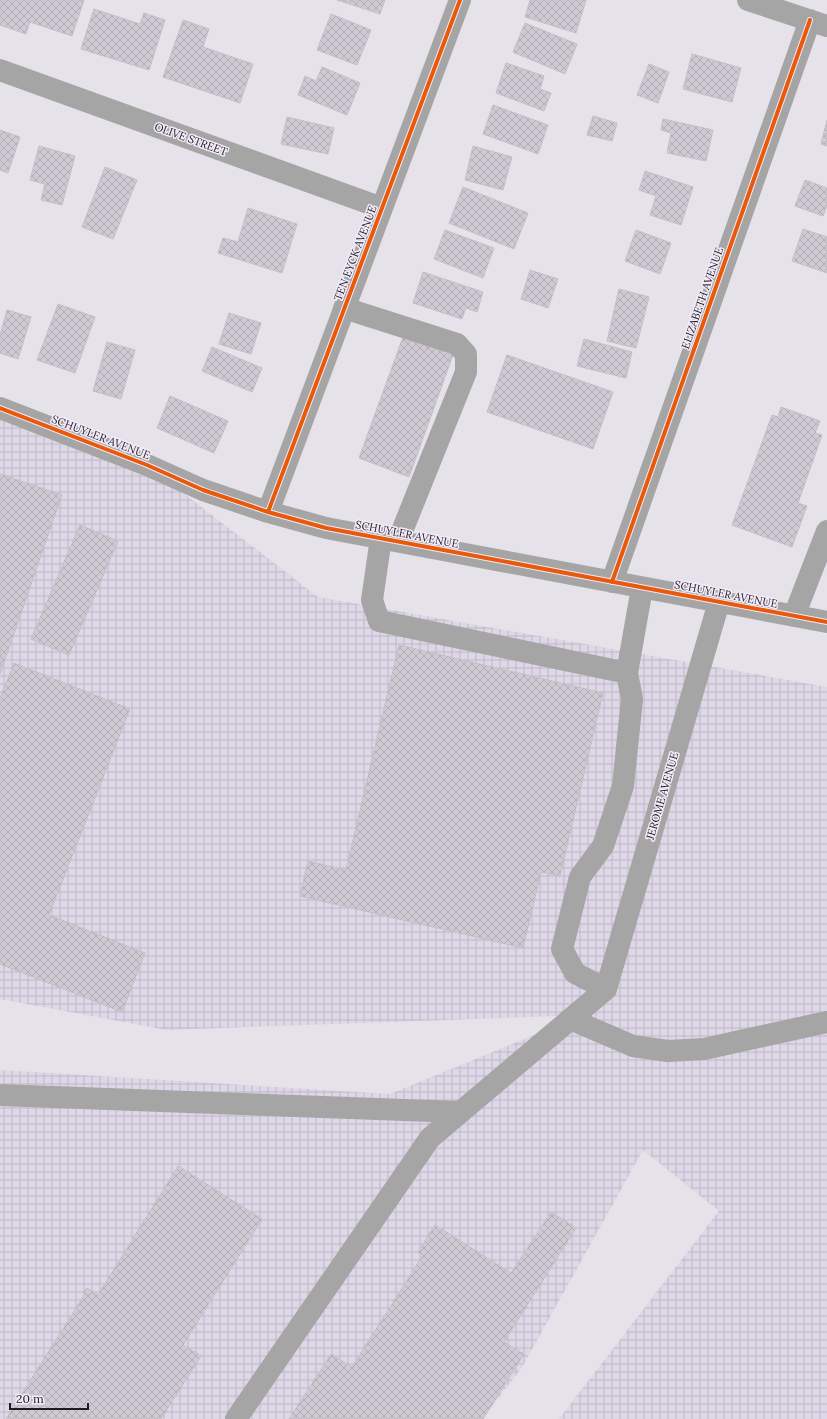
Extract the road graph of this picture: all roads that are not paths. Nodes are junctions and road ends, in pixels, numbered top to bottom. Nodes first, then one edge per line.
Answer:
1 (460, 0) edge
2 (748, 0) edge
3 (818, 23) edge
4 (0, 70) edge
5 (382, 208) junction
6 (344, 308) junction
7 (0, 408) edge
8 (268, 512) junction
9 (827, 531) edge
10 (390, 540) junction
11 (612, 582) junction
12 (642, 588) junction
13 (719, 602) junction
14 (794, 616) junction
15 (827, 622) edge
16 (627, 672) junction
17 (606, 989) junction
18 (570, 1019) junction
19 (827, 1022) edge
20 (0, 1095) edge
21 (460, 1112) junction
22 (236, 1419) edge

1 - 5 street, TEN EYCK AVENUE
2 - 3 street
3 - 11 street, ELIZABETH AVENUE
4 - 5 street, OLIVE STREET
5 - 6 street, TEN EYCK AVENUE
6 - 8 street, TEN EYCK AVENUE
6 - 10 street
7 - 8 street, SCHUYLER AVENUE
8 - 10 street, SCHUYLER AVENUE
9 - 14 street
10 - 11 street, SCHUYLER AVENUE
10 - 16 street
11 - 12 street, SCHUYLER AVENUE
12 - 13 street, SCHUYLER AVENUE
12 - 16 street
13 - 14 street, SCHUYLER AVENUE
13 - 17 street, JEROME AVENUE
14 - 15 street, SCHUYLER AVENUE
16 - 17 street
17 - 18 street
18 - 19 street
18 - 21 street
20 - 21 street
21 - 22 street

